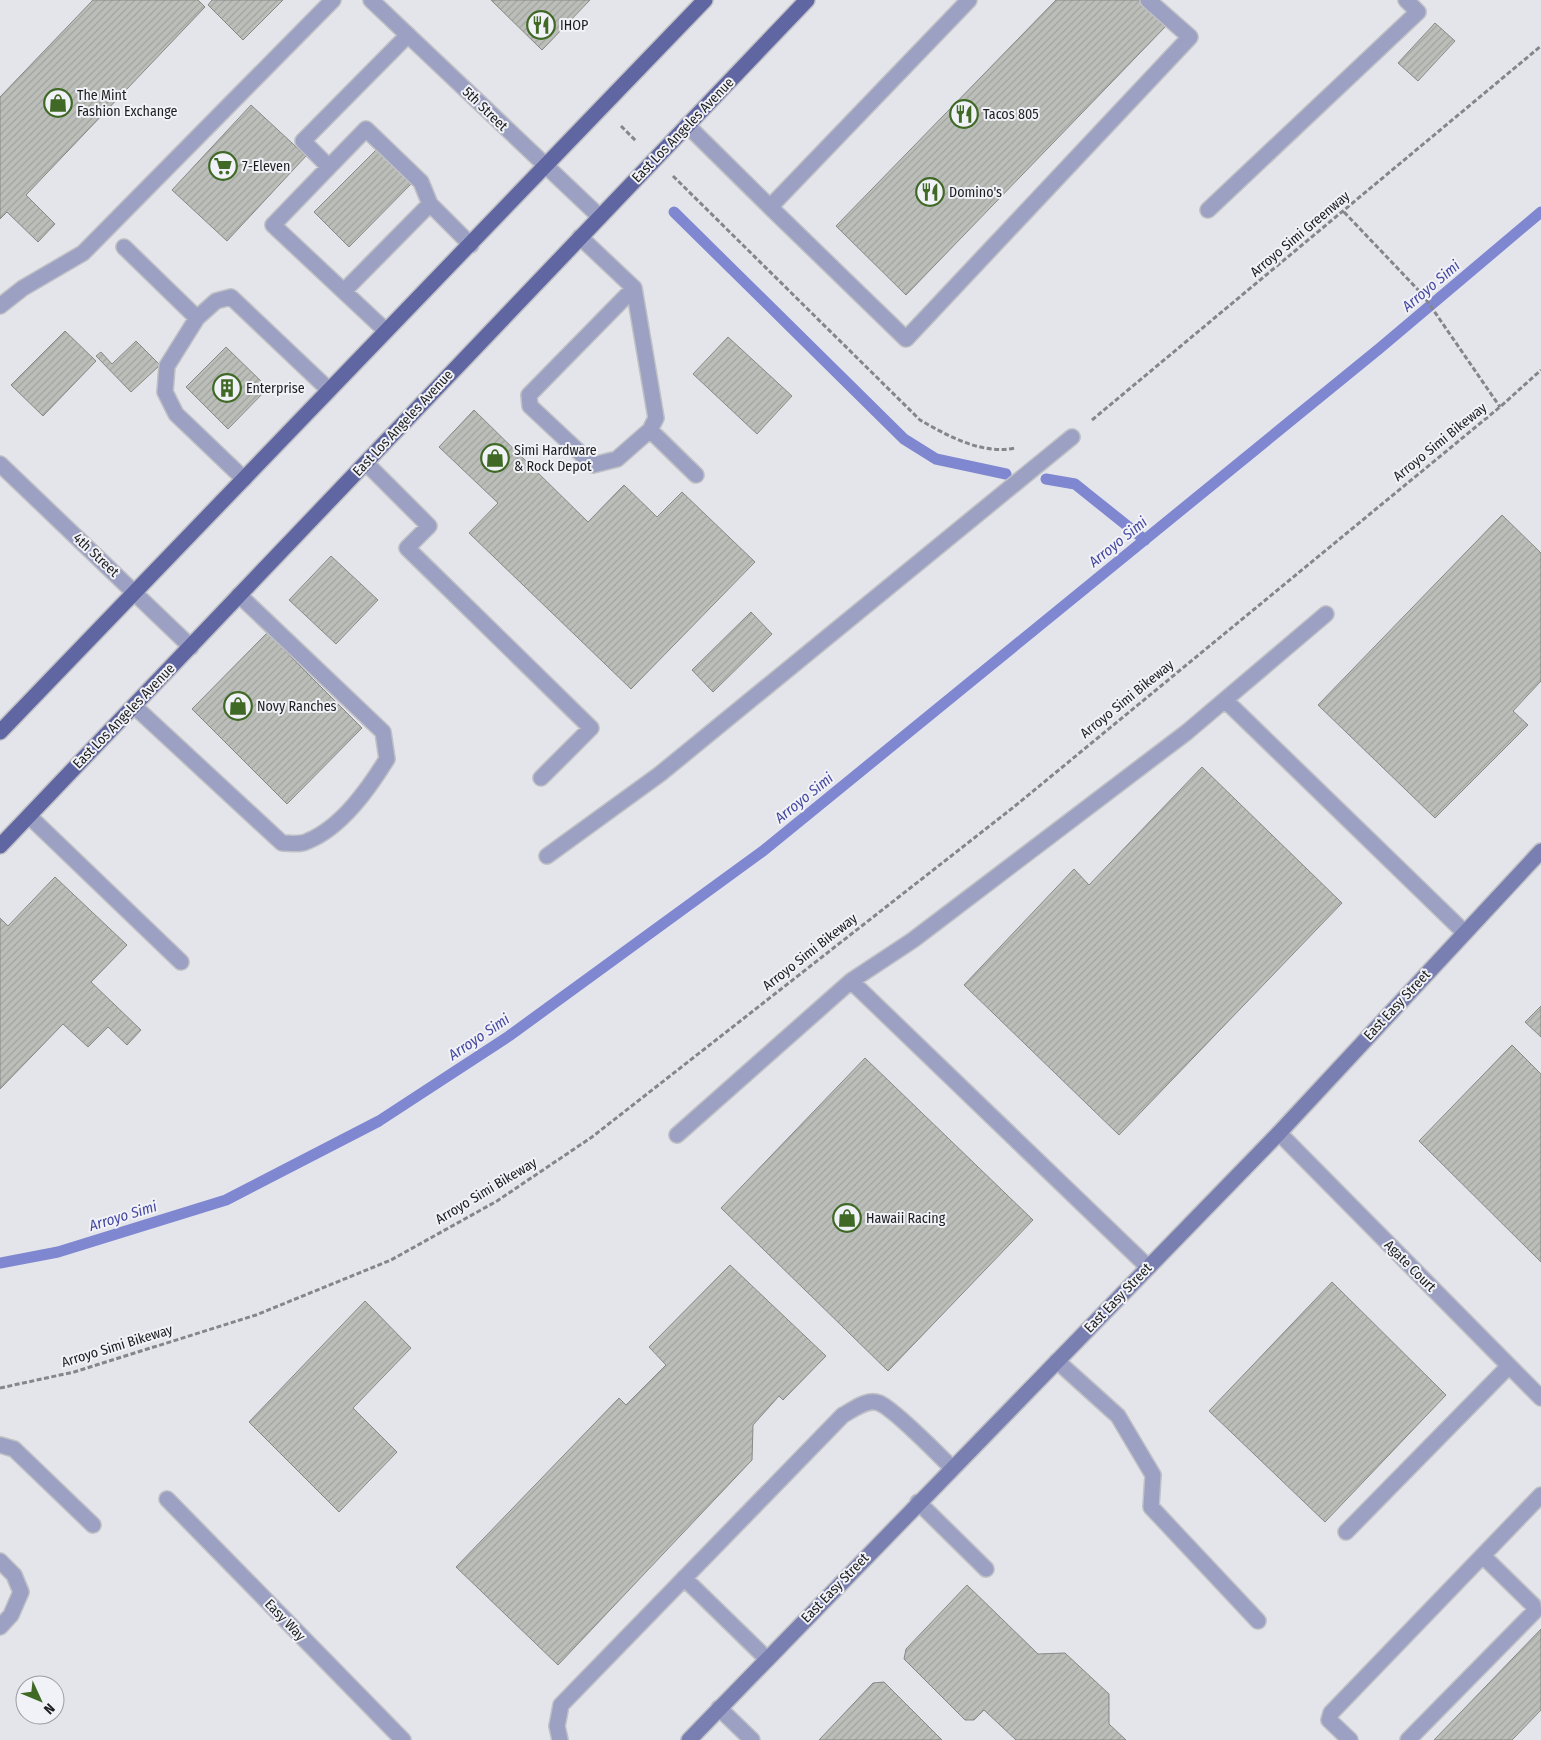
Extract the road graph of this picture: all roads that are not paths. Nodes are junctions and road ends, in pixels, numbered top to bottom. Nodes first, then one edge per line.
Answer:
1 (333, 0) edge
2 (371, 0) edge
3 (705, 0) edge
4 (807, 0) edge
5 (969, 0) edge
6 (1148, 0) edge
7 (1406, 0) edge
8 (408, 34) junction
9 (687, 125) junction
10 (545, 166) junction
11 (329, 167) junction
12 (430, 204) junction
13 (770, 207) junction
14 (1208, 210) dead end
15 (600, 217) junction
16 (580, 237) junction
17 (471, 244) junction
18 (124, 247) dead end
19 (634, 288) junction
20 (344, 291) junction
21 (0, 306) edge
22 (197, 318) junction
23 (386, 331) junction
24 (330, 390) junction
25 (650, 430) junction
26 (1072, 437) road end
27 (366, 462) junction
28 (0, 464) edge
29 (696, 475) dead end
30 (244, 479) junction
31 (135, 592) junction
32 (239, 595) junction
33 (1326, 614) dead end
34 (191, 647) junction
35 (1225, 700) junction
36 (134, 706) junction
37 (0, 732) edge
38 (541, 778) dead end
39 (28, 816) junction
40 (0, 846) edge
41 (547, 856) dead end
42 (1539, 858) edge
43 (1464, 932) junction
44 (181, 962) dead end
45 (851, 981) junction
46 (1279, 1133) junction
47 (677, 1135) dead end
48 (1148, 1267) junction
49 (1057, 1361) junction
50 (1509, 1366) junction
51 (1541, 1398) edge
52 (0, 1445) edge
53 (952, 1468) junction
54 (1541, 1496) edge
55 (167, 1500) dead end
56 (918, 1502) junction
57 (93, 1525) dead end
58 (1346, 1532) dead end
59 (1483, 1556) junction
60 (0, 1561) edge
61 (986, 1569) dead end
62 (684, 1578) junction
63 (1258, 1621) dead end
64 (0, 1627) edge
65 (767, 1659) junction
66 (719, 1708) junction
67 (403, 1740) edge
68 (560, 1740) edge
69 (689, 1740) edge
70 (752, 1740) edge
71 (1350, 1740) edge
72 (1408, 1740) edge

1 - 21 street
2 - 8 street, 5th Street
3 - 10 main road
4 - 9 main road, East Los Angeles Avenue
5 - 13 street
6 - 13 street
7 - 14 street
8 - 10 street, 5th Street
8 - 11 street
9 - 13 street
9 - 15 main road, East Los Angeles Avenue
10 - 15 street, 5th Street
10 - 17 main road
11 - 12 street
11 - 20 street
12 - 17 street
12 - 20 street
15 - 16 main road, East Los Angeles Avenue
16 - 19 street
16 - 27 main road, East Los Angeles Avenue
17 - 23 main road
18 - 22 street
19 - 25 street
19 - 25 street
20 - 23 street
22 - 24 street
22 - 30 street
23 - 24 main road
24 - 30 main road
25 - 29 street
26 - 41 street
27 - 32 main road, East Los Angeles Avenue
27 - 38 street
28 - 31 street, 4th Street
30 - 31 main road
31 - 34 street, 4th Street
31 - 37 main road
32 - 34 main road, East Los Angeles Avenue
32 - 36 street
33 - 35 street
34 - 36 main road, East Los Angeles Avenue
35 - 43 street
35 - 45 street
36 - 39 main road, East Los Angeles Avenue
39 - 40 main road, East Los Angeles Avenue
39 - 44 street
42 - 43 street, East Easy Street
43 - 46 street, East Easy Street
45 - 47 street
45 - 48 street
46 - 48 street, East Easy Street
46 - 50 street, Agate Court
48 - 49 street, East Easy Street
49 - 53 street, East Easy Street
49 - 63 street
50 - 51 street, Agate Court
50 - 58 street
52 - 57 street
53 - 56 street, East Easy Street
53 - 62 street
54 - 59 street
55 - 67 street, Easy Way
56 - 61 street
56 - 65 street, East Easy Street
59 - 71 street
59 - 72 street
60 - 64 street
62 - 65 street
62 - 68 street
65 - 66 street, East Easy Street
66 - 69 street, East Easy Street
66 - 70 street

